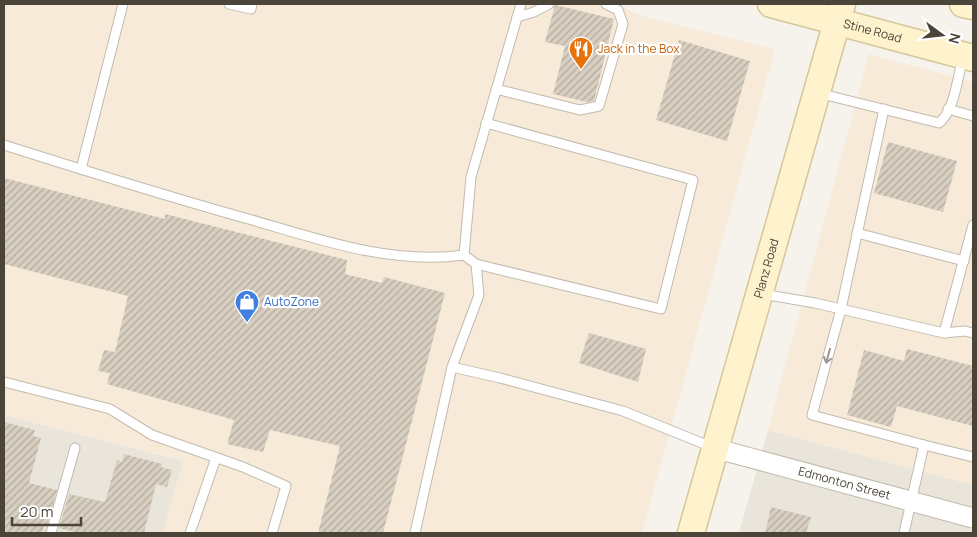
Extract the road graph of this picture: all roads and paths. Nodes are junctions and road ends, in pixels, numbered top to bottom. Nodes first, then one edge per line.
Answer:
1 (123, 4) edge
2 (230, 4) edge
3 (252, 4) edge
4 (521, 4) edge
5 (549, 4) edge
6 (606, 4) edge
7 (771, 4) edge
8 (963, 4) edge
9 (973, 6) edge
10 (840, 13) edge
11 (517, 17) junction
12 (968, 57) edge
13 (496, 88) junction
14 (817, 92) junction
15 (884, 109) junction
16 (948, 109) junction
17 (973, 116) edge
18 (486, 124) junction
19 (4, 145) edge
20 (81, 169) junction
21 (973, 225) edge
22 (857, 233) junction
23 (464, 255) junction
24 (964, 261) junction
25 (476, 264) junction
26 (759, 294) junction
27 (841, 309) junction
28 (944, 333) junction
29 (973, 333) edge
30 (452, 368) junction
31 (4, 382) edge
32 (924, 445) junction
33 (75, 448) dead end
34 (714, 448) junction
35 (973, 457) edge
36 (216, 458) junction
37 (913, 502) junction
38 (973, 518) edge
39 (51, 533) edge
40 (190, 533) edge
41 (272, 533) edge
42 (415, 533) edge
43 (691, 533) edge
44 (904, 533) edge

1 - 20 lane
2 - 3 lane
4 - 11 lane
5 - 11 lane
6 - 13 lane
7 - 10 street, Stine Road
8 - 9 street
10 - 12 street, Stine Road
10 - 14 street, Planz Road
11 - 13 lane
12 - 16 lane
13 - 18 lane
14 - 15 lane
14 - 26 street, Planz Road
15 - 16 lane
15 - 22 lane
16 - 17 lane
18 - 23 lane
18 - 25 lane
19 - 20 lane
20 - 23 lane
21 - 24 lane
22 - 24 lane
22 - 27 lane
23 - 25 lane
24 - 28 lane
25 - 30 lane
26 - 27 lane
26 - 34 street, Planz Road
27 - 28 lane
27 -> 32 lane
28 - 29 lane
30 - 34 lane
30 - 42 lane
31 - 36 lane
32 - 35 lane
32 - 37 lane
33 - 39 lane
34 - 37 street, Edmonton Street
34 - 43 street, Planz Road
36 - 40 lane
36 - 41 lane
37 - 38 street, Edmonton Street
37 - 44 lane

